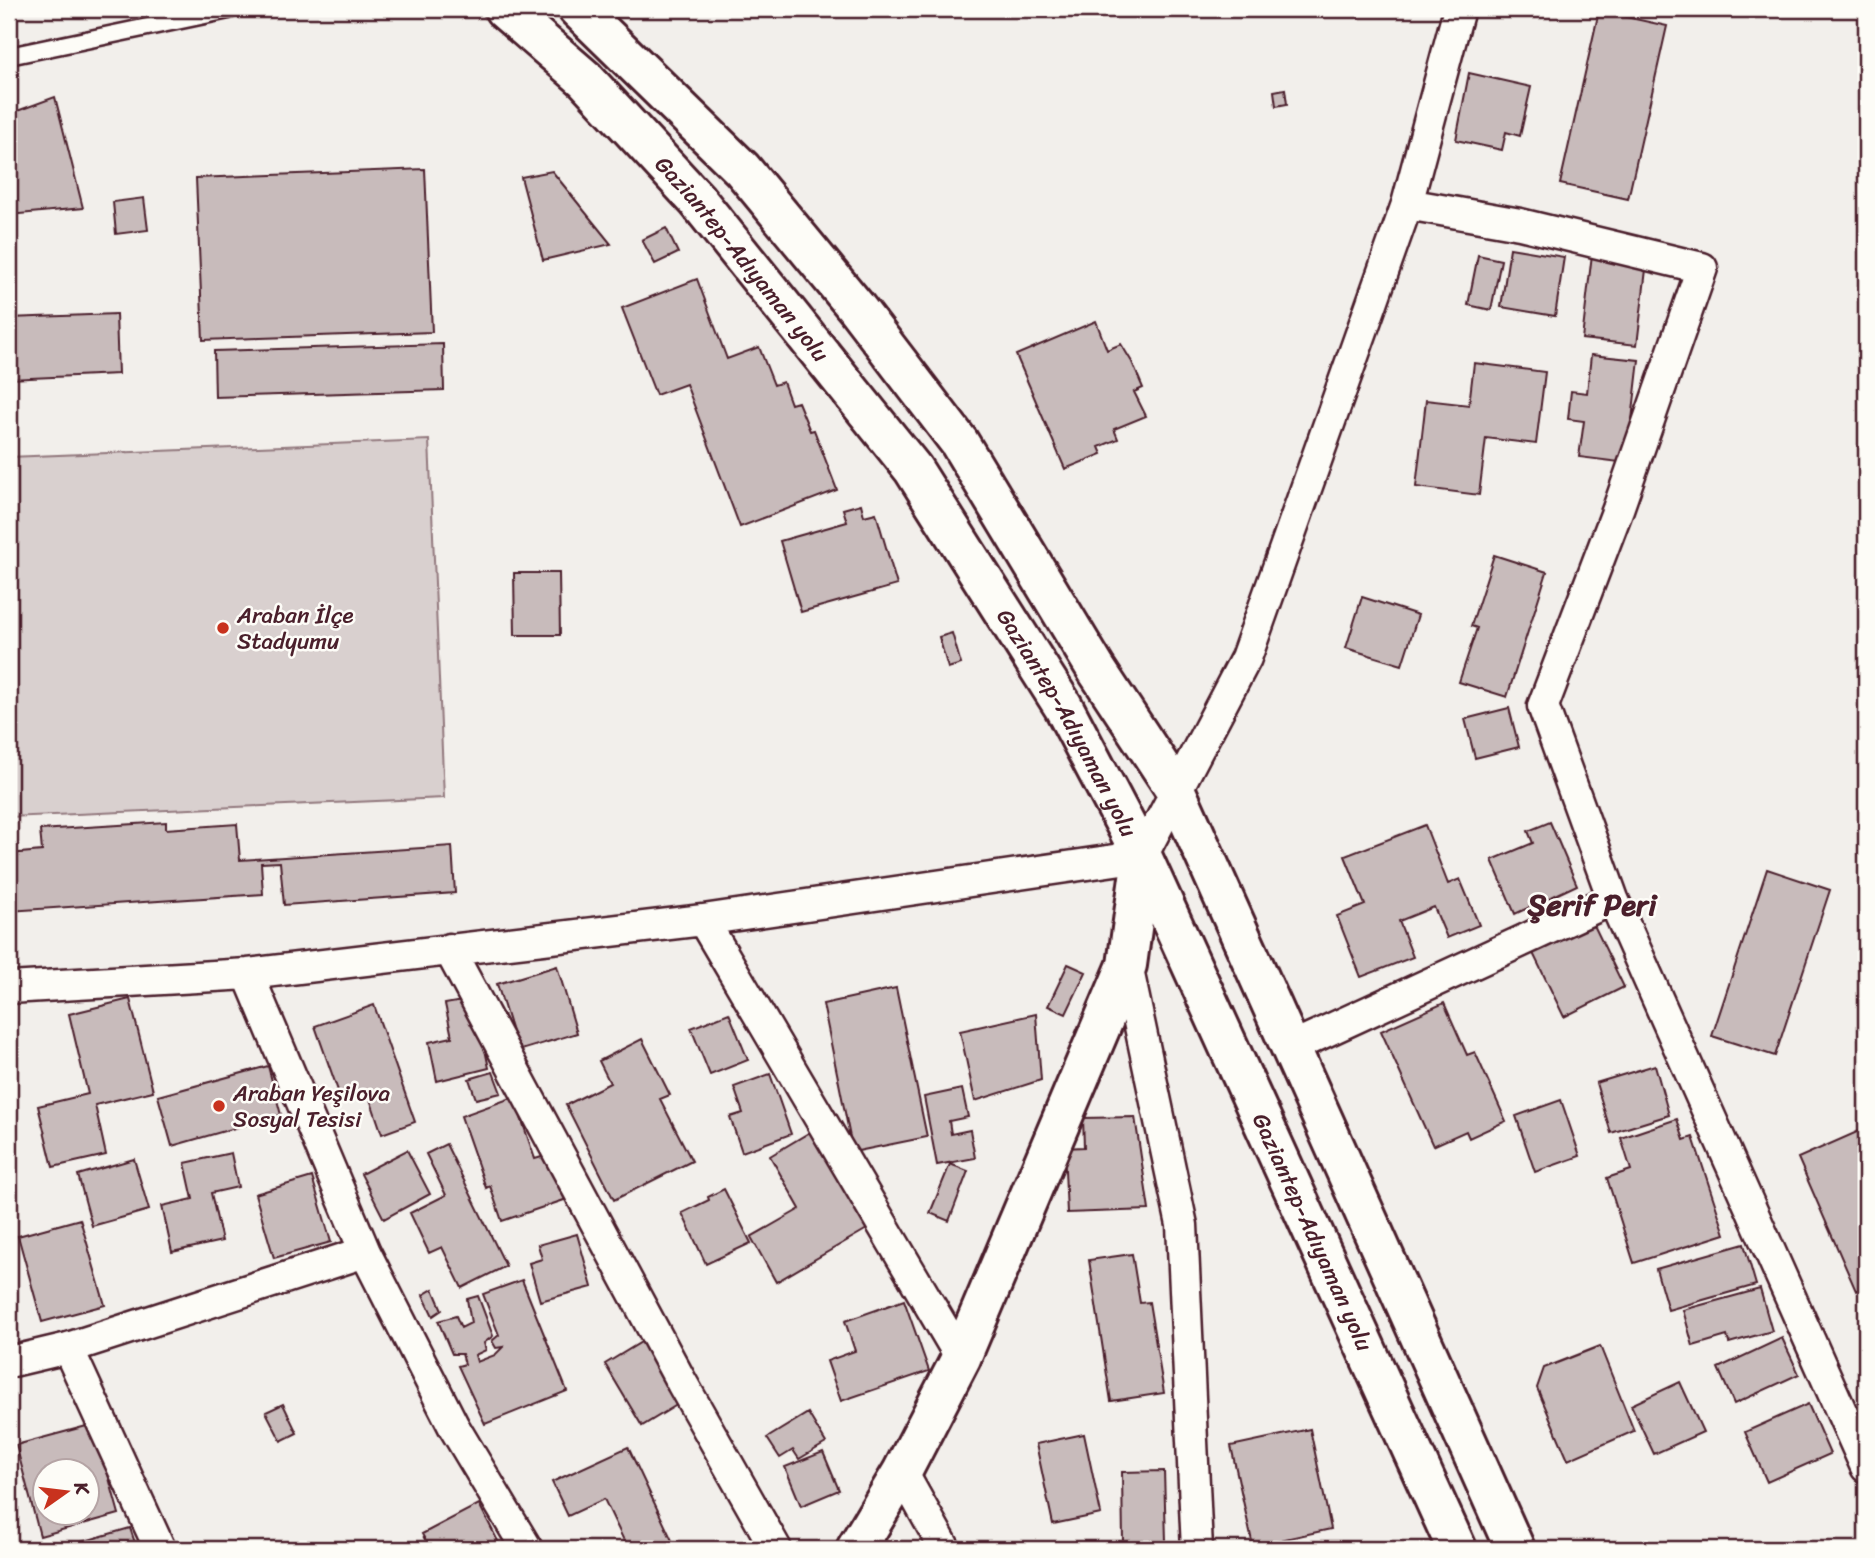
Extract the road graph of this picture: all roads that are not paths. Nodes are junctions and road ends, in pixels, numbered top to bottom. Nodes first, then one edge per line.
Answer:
1 (504, 9) edge
2 (578, 9) edge
3 (1459, 9) edge
4 (229, 10) dead end
5 (9, 56) edge
6 (1406, 204) junction
7 (1175, 789) junction
8 (1142, 856) junction
9 (1613, 899) junction
10 (704, 920) junction
11 (449, 949) junction
12 (1127, 965) junction
13 (248, 974) junction
14 (9, 988) edge
15 (1292, 1047) junction
16 (365, 1252) junction
17 (68, 1348) junction
18 (961, 1358) junction
19 (9, 1362) edge
20 (1866, 1467) edge
21 (902, 1472) junction
22 (160, 1549) edge
23 (527, 1549) edge
24 (776, 1549) edge
25 (856, 1549) edge
26 (945, 1549) edge
27 (1197, 1549) edge
28 (1457, 1549) edge
29 (1515, 1549) edge

1 - 8 main road, Gaziantep-Adıyaman yolu
2 - 7 main road
3 - 6 street
4 - 5 lane
6 - 7 street
6 - 9 street
7 - 8 street
7 - 15 main road
8 - 10 street
8 - 12 main road
8 - 28 main road, Gaziantep-Adıyaman yolu
9 - 15 street
9 - 20 street
10 - 11 street
10 - 18 street
11 - 13 street
11 - 24 street
12 - 18 main road
12 - 27 street
13 - 14 street
13 - 16 street
15 - 29 main road
16 - 17 street
16 - 23 street
17 - 19 street
17 - 22 street
18 - 21 main road
21 - 25 main road
21 - 26 street

